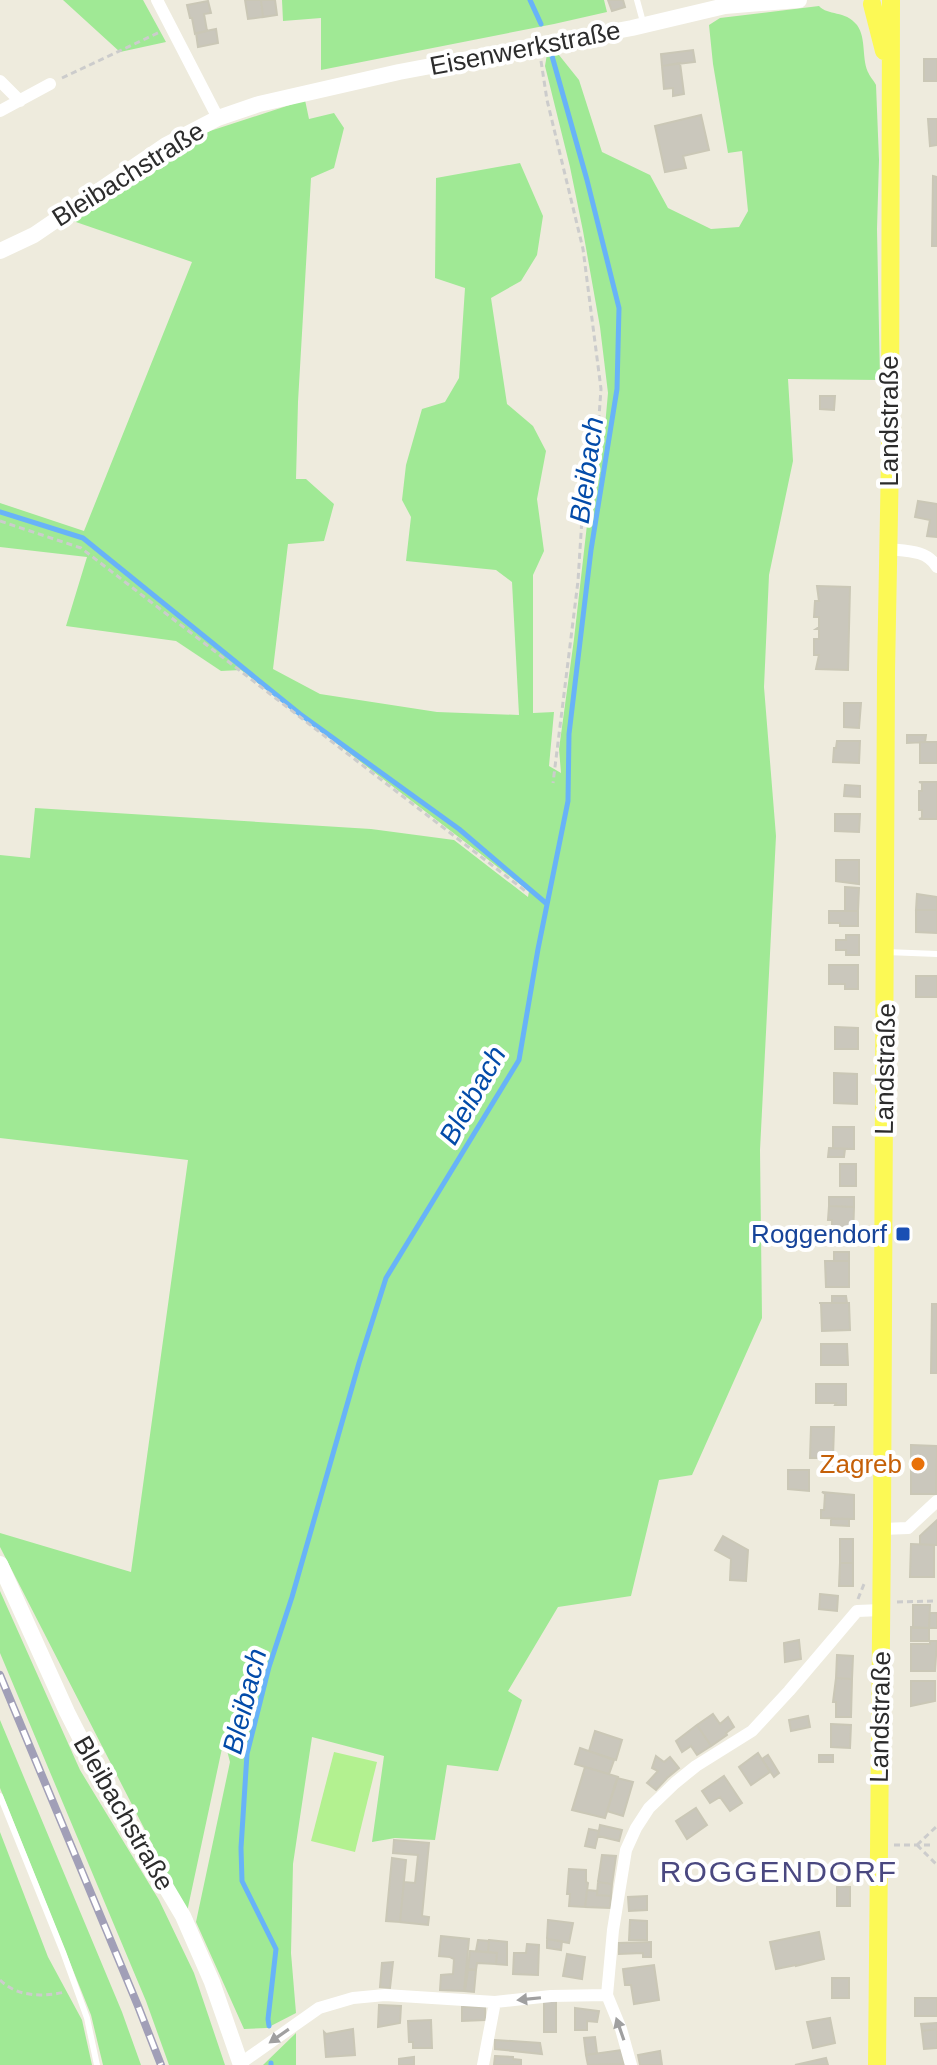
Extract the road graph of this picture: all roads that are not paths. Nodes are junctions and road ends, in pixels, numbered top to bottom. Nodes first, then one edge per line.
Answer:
1 (157, 0) edge
2 (637, 0) edge
3 (795, 0) edge
4 (769, 1) edge
5 (892, 1) edge
6 (867, 2) edge
7 (644, 26) junction
8 (890, 73) junction
9 (0, 81) edge
10 (50, 84) road end
11 (20, 101) junction
12 (259, 104) joint
13 (0, 111) edge
14 (218, 118) junction
15 (0, 251) edge
16 (888, 549) junction
17 (937, 567) edge
18 (886, 952) junction
19 (937, 954) edge
20 (937, 1501) edge
21 (882, 1529) junction
22 (0, 1564) edge
23 (887, 1606) junction
24 (0, 1796) edge
25 (607, 1995) junction
26 (495, 2002) junction
27 (241, 2064) edge
28 (97, 2065) edge
29 (483, 2065) edge
30 (631, 2065) edge
31 (877, 2065) edge

1 - 14 street
2 - 7 lane
3 - 4 main road, Eisenwerkstraße
4 - 7 main road, Eisenwerkstraße
5 - 6 main road
5 - 8 main road
6 - 8 main road
7 - 12 main road, Eisenwerkstraße
8 - 16 main road, Landstraße
9 - 11 street
10 - 11 street
11 - 13 street
12 - 14 main road, Bleibachstraße
14 - 15 main road, Bleibachstraße
16 - 17 street
16 - 18 main road, Landstraße
18 - 19 lane
18 - 21 main road, Landstraße
20 - 21 street
21 - 23 main road, Landstraße
22 - 27 main road, Bleibachstraße
23 - 25 street
23 - 31 main road, Landstraße
24 - 28 lane
25 -> 26 street
30 -> 25 street
26 -> 27 street
26 - 29 street

